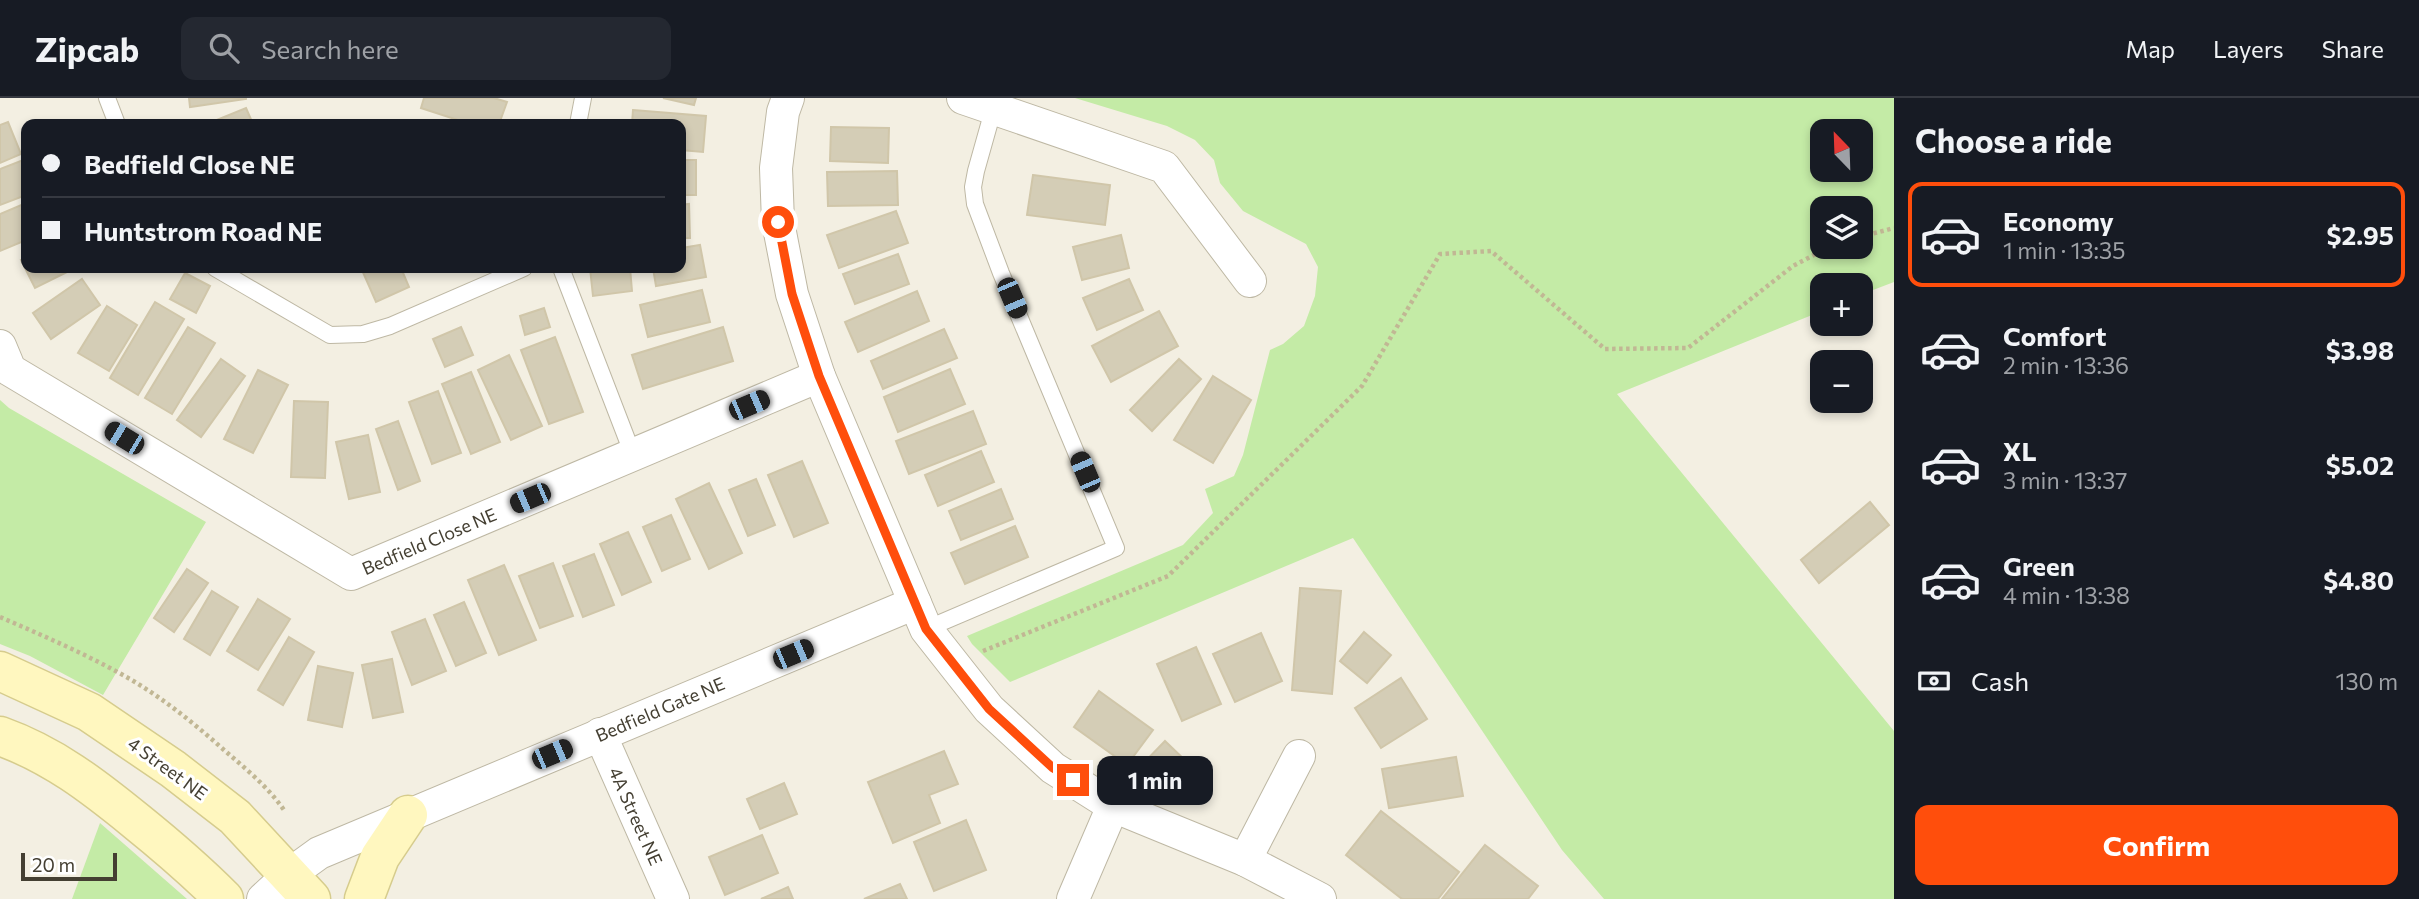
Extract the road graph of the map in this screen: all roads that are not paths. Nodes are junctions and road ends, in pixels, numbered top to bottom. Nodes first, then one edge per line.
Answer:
1 (107, 98) edge
2 (583, 98) edge
3 (788, 98) edge
4 (964, 98) edge
5 (994, 107) junction
6 (115, 119) edge
7 (579, 119) edge
8 (224, 273) edge
9 (513, 273) edge
10 (563, 273) edge
11 (1250, 281) dead end
12 (0, 346) edge
13 (819, 376) junction
14 (633, 455) junction
15 (920, 616) junction
16 (0, 671) edge
17 (600, 734) junction
18 (0, 736) edge
19 (1299, 756) dead end
20 (1113, 806) junction
21 (408, 815) junction
22 (1245, 860) junction
23 (288, 891) edge
24 (225, 899) edge
25 (364, 899) edge
26 (673, 899) edge
27 (1073, 899) edge
28 (1320, 899) edge

1 - 6 lane
2 - 7 lane
3 - 13 street
4 - 5 street
5 - 11 street
5 - 15 lane
8 - 9 lane
10 - 14 lane
12 - 14 street, Bedfield Close NE
13 - 14 street, Bedfield Close NE
13 - 15 street
15 - 17 street, Bedfield Gate NE
15 - 20 street
16 - 23 main road, 4 Street NE
17 - 21 street, Bedfield Gate NE
17 - 26 street, 4A Street NE
18 - 24 main road
19 - 22 street
20 - 22 street
20 - 27 street
21 - 23 street, Bedfield Gate NE
21 - 25 main road
22 - 28 street

